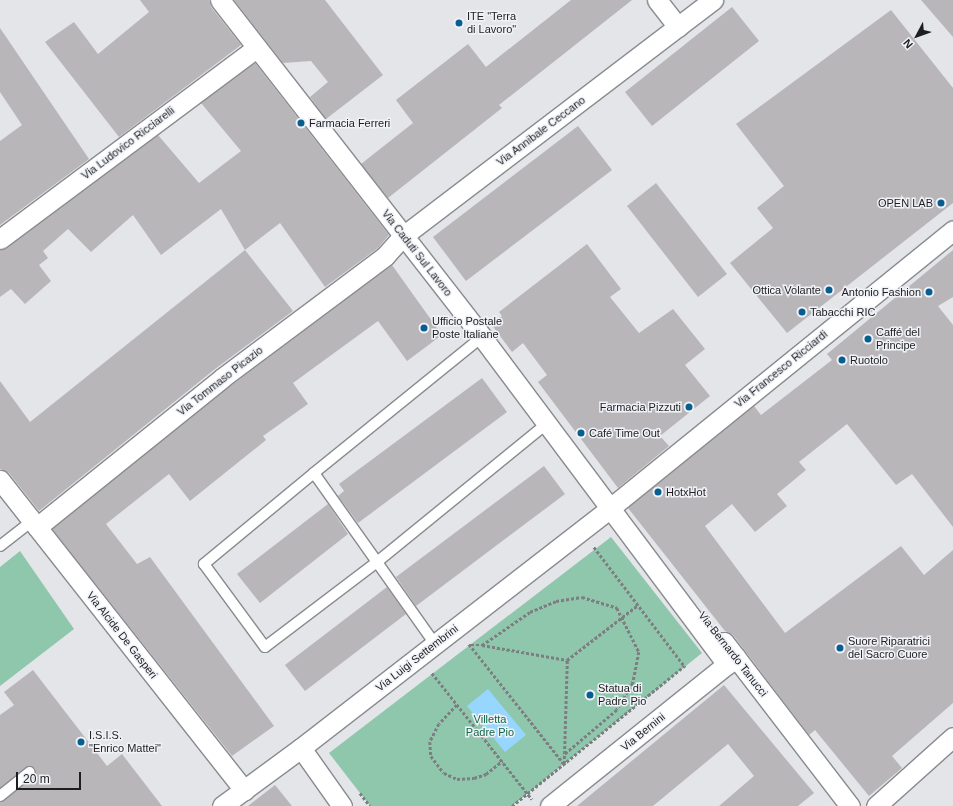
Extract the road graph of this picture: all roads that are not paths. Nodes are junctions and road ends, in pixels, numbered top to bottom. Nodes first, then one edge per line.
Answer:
1 (220, 0) edge
2 (658, 0) edge
3 (713, 0) edge
4 (678, 27) junction
5 (256, 48) junction
6 (953, 230) edge
7 (403, 236) junction
8 (0, 240) edge
9 (482, 337) junction
10 (546, 424) junction
11 (314, 473) junction
12 (0, 480) edge
13 (613, 505) junction
14 (34, 524) junction
15 (0, 546) edge
16 (377, 562) junction
17 (435, 644) junction
18 (732, 660) junction
19 (953, 737) edge
20 (301, 748) junction
21 (30, 772) dead end
22 (244, 790) junction
23 (0, 796) edge
24 (222, 806) edge
25 (342, 806) edge
26 (550, 806) edge
27 (850, 806) edge
28 (876, 806) edge

1 - 5 street, Via Caduti Sul Lavoro
2 - 4 street
3 - 4 street, Via Annibale Ceccano
4 - 7 street, Via Annibale Ceccano
5 - 7 street, Via Caduti Sul Lavoro
5 - 8 street, Via Ludovico Ricciarelli
6 - 13 street, Via Francesco Ricciardi
7 - 9 street, Via Caduti Sul Lavoro
7 - 14 street, Via Tommaso Picazio
9 - 10 street, Via Caduti Sul Lavoro
9 - 11 lane
10 - 13 street, Via Caduti Sul Lavoro
10 - 16 lane
11 - 16 lane
11 - 16 lane
12 - 14 street, Via Alcide De Gasperi
13 - 17 street, Via Luigi Settembrini
13 - 18 street, Via Bernardo Tanucci
14 - 15 lane
14 - 22 street, Via Alcide De Gasperi
16 - 17 lane
17 - 20 street, Via Luigi Settembrini
18 - 26 street, Via Bernini
18 - 27 street, Via Bernardo Tanucci
19 - 28 street
20 - 22 street, Via Luigi Settembrini
20 - 25 street
21 - 23 lane
22 - 24 street, Via Luigi Settembrini

